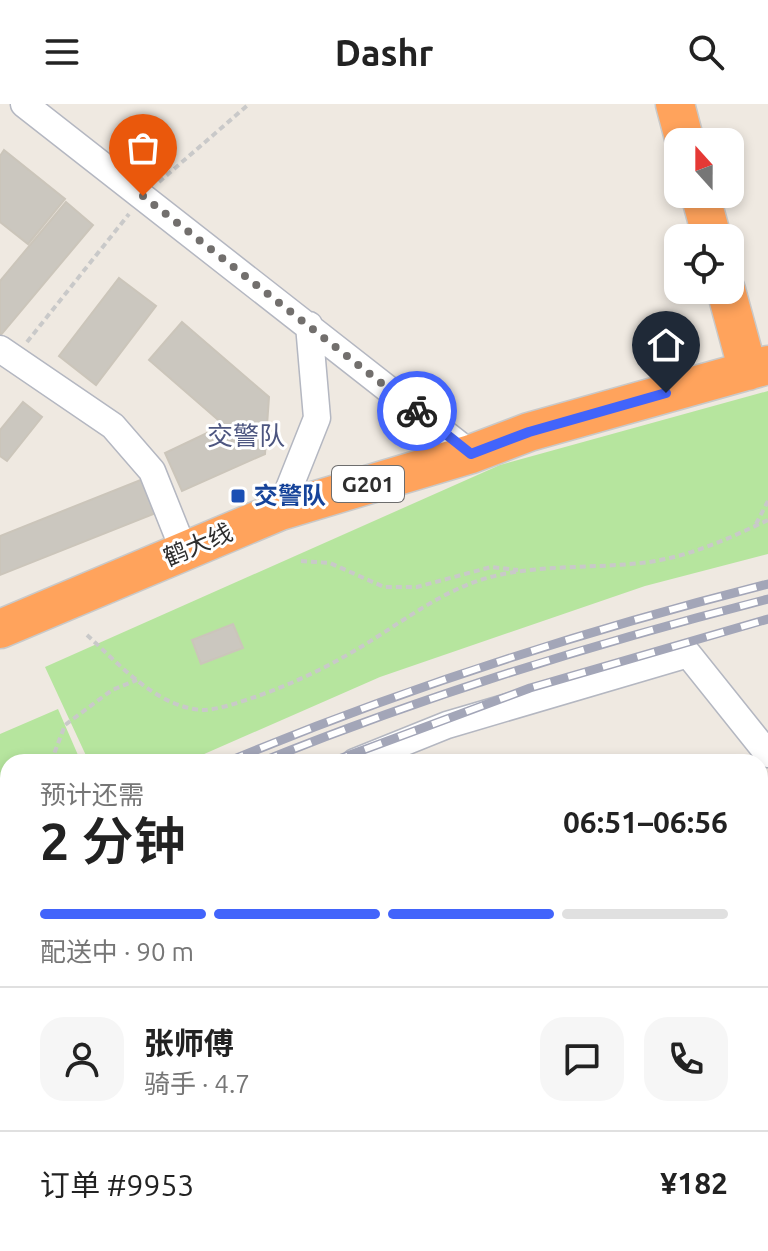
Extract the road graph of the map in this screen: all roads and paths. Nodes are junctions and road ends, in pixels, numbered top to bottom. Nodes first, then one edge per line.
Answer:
1 (24, 104) edge
2 (249, 104) edge
3 (675, 104) edge
4 (681, 128) edge
5 (143, 196) junction
6 (732, 304) edge
7 (309, 325) junction
8 (6, 354) edge
9 (758, 368) edge
10 (471, 454) junction
11 (768, 501) edge
12 (280, 511) junction
13 (768, 520) edge
14 (755, 526) junction
15 (184, 551) junction
16 (301, 561) dead end
17 (520, 571) junction
18 (0, 629) edge
19 (87, 635) dead end
20 (137, 680) junction
21 (54, 754) edge
22 (375, 754) edge
23 (768, 754) edge

1 - 5 street
2 - 5 path
3 - 4 highway
5 - 7 street
5 - 8 path
6 - 9 highway
7 - 10 street
7 - 12 street
8 - 15 street
9 - 10 highway, 鹤大线 / G201
10 - 12 highway, 鹤大线 / G201
11 - 14 path
12 - 15 highway, 鹤大线 / G201
13 - 14 path
14 - 17 path
15 - 18 highway, 鹤大线 / G201
16 - 17 path
17 - 20 path
19 - 20 path
20 - 21 path
22 - 23 street

